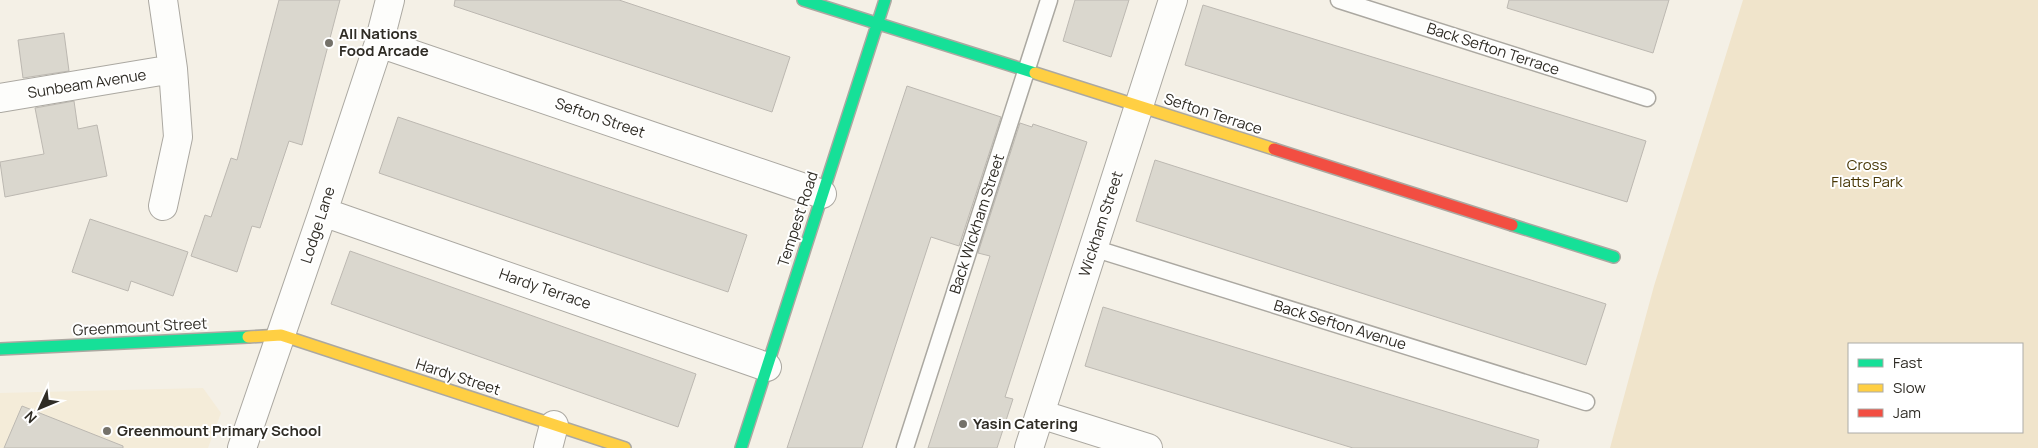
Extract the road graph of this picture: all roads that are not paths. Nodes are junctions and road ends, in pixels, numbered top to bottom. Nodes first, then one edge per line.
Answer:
1 (164, 0) edge
2 (390, 0) edge
3 (803, 0) edge
4 (885, 0) edge
5 (1049, 0) edge
6 (1173, 0) edge
7 (1339, 0) edge
8 (877, 24) junction
9 (379, 43) junction
10 (173, 70) junction
11 (1026, 71) junction
12 (0, 98) edge
13 (1647, 98) dead end
14 (1139, 107) junction
15 (822, 194) junction
16 (163, 206) dead end
17 (323, 212) junction
18 (1093, 248) junction
19 (1614, 258) dead end
20 (282, 335) junction
21 (0, 349) edge
22 (767, 367) junction
23 (1586, 402) dead end
24 (1040, 414) junction
25 (551, 436) edge
26 (242, 448) edge
27 (625, 448) edge
28 (741, 448) edge
29 (905, 448) edge
30 (1029, 448) edge
31 (1148, 448) edge

1 - 10 street
2 - 9 street, Lodge Lane
3 - 8 street, Sefton Terrace
4 - 8 street, Tempest Road
5 - 11 lane, Back Wickham Street
6 - 14 street, Wickham Street
7 - 13 lane, Back Sefton Terrace
8 - 11 street, Sefton Terrace
8 - 15 street, Tempest Road
9 - 15 street, Sefton Street
9 - 17 street, Lodge Lane
10 - 12 street, Sunbeam Avenue
10 - 16 street
11 - 14 street, Sefton Terrace
11 - 29 lane, Back Wickham Street
14 - 18 street, Wickham Street
14 - 19 street, Sefton Terrace
15 - 22 street, Tempest Road
17 - 20 street, Lodge Lane
17 - 22 street, Hardy Terrace
18 - 23 lane, Back Sefton Avenue
18 - 24 street, Wickham Street
20 - 21 street, Greenmount Street
20 - 25 street, Hardy Street
20 - 26 street, Lodge Lane
22 - 28 street, Tempest Road
24 - 30 street, Wickham Street
24 - 31 street
25 - 27 street, Hardy Street

